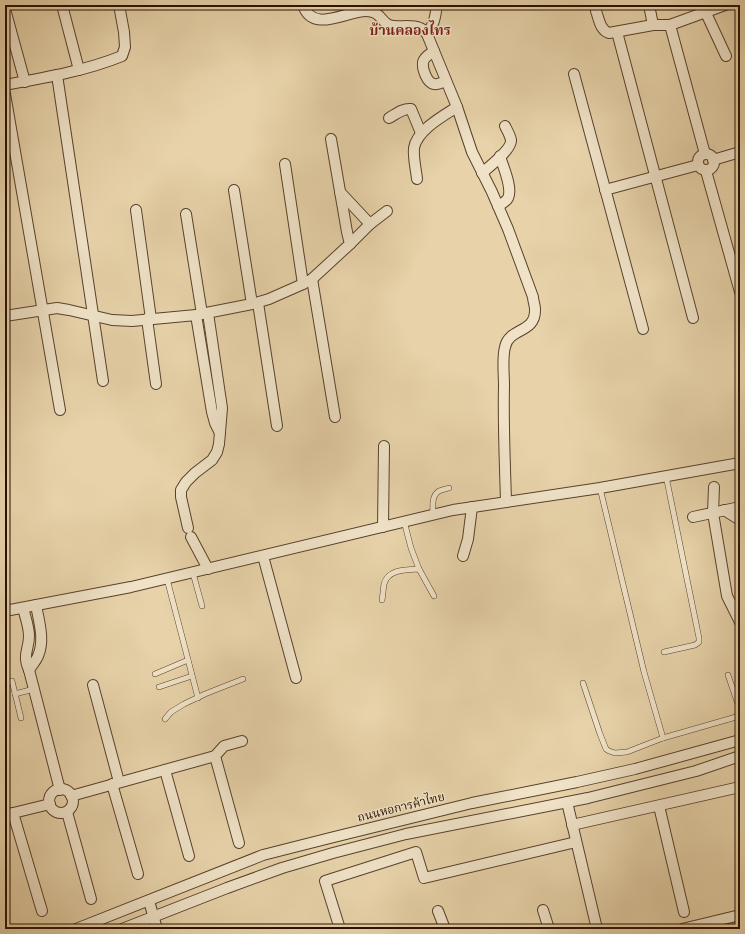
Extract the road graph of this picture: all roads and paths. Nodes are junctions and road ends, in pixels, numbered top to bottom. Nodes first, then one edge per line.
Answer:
1 (62, 5) edge
2 (119, 5) edge
3 (303, 5) edge
4 (437, 5) edge
5 (649, 5) edge
6 (725, 5) edge
7 (5, 9) edge
8 (705, 9) edge
9 (379, 10) edge
10 (596, 11) dead end
11 (654, 25) junction
12 (670, 25) junction
13 (617, 32) junction
14 (427, 34) junction
15 (434, 51) junction
16 (726, 56) dead end
17 (79, 70) junction
18 (574, 74) dead end
19 (57, 75) junction
20 (446, 81) junction
21 (25, 82) junction
22 (5, 85) edge
23 (5, 94) edge
24 (457, 107) junction
25 (389, 118) dead end
26 (505, 126) dead end
27 (421, 133) junction
28 (331, 139) dead end
29 (740, 152) edge
30 (500, 156) junction
31 (709, 157) junction
32 (285, 164) dead end
33 (702, 168) junction
34 (482, 173) junction
35 (655, 177) junction
36 (417, 179) dead end
37 (234, 190) dead end
38 (605, 190) junction
39 (340, 192) junction
40 (498, 206) junction
41 (136, 210) dead end
42 (387, 211) dead end
43 (186, 214) dead end
44 (370, 224) junction
45 (350, 244) junction
46 (307, 281) junction
47 (740, 292) edge
48 (255, 303) junction
49 (42, 310) junction
50 (202, 314) junction
51 (93, 315) junction
52 (5, 316) edge
53 (693, 318) dead end
54 (149, 319) junction
55 (643, 329) dead end
56 (218, 380) junction
57 (103, 381) dead end
58 (207, 382) junction
59 (156, 384) dead end
60 (60, 410) dead end
61 (335, 417) dead end
62 (277, 426) dead end
63 (220, 433) junction
64 (384, 446) dead end
65 (740, 463) edge
66 (666, 476) junction
67 (714, 487) dead end
68 (449, 488) dead end
69 (600, 488) junction
70 (506, 502) junction
71 (472, 507) junction
72 (740, 507) edge
73 (724, 510) junction
74 (713, 513) junction
75 (433, 515) junction
76 (693, 517) dead end
77 (740, 520) edge
78 (404, 521) junction
79 (384, 527) junction
80 (263, 556) junction
81 (463, 556) dead end
82 (419, 569) junction
83 (208, 570) junction
84 (193, 573) junction
85 (167, 579) junction
86 (434, 596) dead end
87 (382, 600) dead end
88 (36, 605) junction
89 (202, 606) dead end
90 (23, 608) junction
91 (5, 611) edge
92 (740, 622) edge
93 (664, 652) dead end
94 (188, 660) junction
95 (29, 670) junction
96 (156, 674) dead end
97 (728, 675) dead end
98 (192, 676) junction
99 (296, 678) dead end
100 (243, 679) dead end
101 (12, 680) dead end
102 (583, 683) dead end
103 (93, 685) dead end
104 (159, 687) dead end
105 (34, 689) junction
106 (15, 694) junction
107 (198, 698) junction
108 (21, 718) dead end
109 (165, 719) dead end
110 (663, 738) junction
111 (740, 740) edge
112 (242, 741) dead end
113 (215, 756) junction
114 (740, 756) edge
115 (165, 770) junction
116 (115, 783) junction
117 (740, 787) edge
118 (60, 790) junction
119 (72, 796) junction
120 (567, 802) junction
121 (50, 804) junction
122 (659, 806) junction
123 (67, 812) junction
124 (9, 814) edge
125 (572, 825) junction
126 (576, 842) junction
127 (239, 843) dead end
128 (189, 856) dead end
129 (138, 874) dead end
130 (91, 899) dead end
131 (149, 900) junction
132 (134, 907) junction
133 (543, 910) dead end
134 (42, 911) dead end
135 (438, 911) dead end
136 (684, 912) dead end
137 (740, 915) edge
138 (154, 917) junction
139 (140, 926) edge
140 (76, 929) edge
141 (122, 929) edge
142 (157, 929) edge
143 (340, 929) edge
144 (445, 929) edge
145 (549, 929) edge
146 (597, 929) edge
147 (682, 929) edge

1 - 17 street
2 - 17 street
3 - 9 street
4 - 14 street
5 - 11 street
6 - 8 street
7 - 21 street
8 - 12 street
8 - 16 street
9 - 14 street
10 - 13 street
11 - 12 street
11 - 13 street
12 - 31 street
13 - 35 street
14 - 15 street
15 - 20 street
15 - 20 street
17 - 19 street
18 - 38 street
19 - 21 street
19 - 51 street
20 - 24 street
21 - 22 street
23 - 49 street
24 - 27 street
24 - 34 street
25 - 27 street
26 - 30 street
27 - 36 street
28 - 39 street
29 - 31 street
30 - 34 street
30 - 40 street
31 - 33 street
31 - 33 street
32 - 46 street
33 - 35 street
33 - 47 street
34 - 40 street
35 - 38 street
35 - 53 street
37 - 48 street
38 - 55 street
39 - 44 street
39 - 45 street
40 - 70 street
41 - 54 street
42 - 44 street
43 - 50 street
44 - 45 street
45 - 46 street
46 - 48 street
46 - 61 street
48 - 50 street
48 - 62 street
49 - 51 street
49 - 52 street
49 - 60 street
50 - 54 street
50 - 56 street
50 - 58 street
51 - 54 street
51 - 57 street
54 - 59 street
56 - 58 street
56 - 63 street
58 - 63 street
63 - 83 street
64 - 79 street
65 - 66 street
66 - 69 street
66 - 93 lane
67 - 74 street
68 - 75 lane
69 - 70 street
69 - 110 lane
70 - 71 street
71 - 75 street
71 - 81 street
72 - 73 street
73 - 74 street
73 - 77 street
74 - 76 street
74 - 92 street
75 - 78 street
78 - 79 street
78 - 82 lane
79 - 80 street
80 - 83 street
80 - 99 street
82 - 86 lane
82 - 87 lane
83 - 84 street
84 - 85 street
84 - 89 lane
85 - 88 street
85 - 94 lane
88 - 90 street
88 - 95 street
90 - 91 street
90 - 95 street
94 - 96 lane
94 - 98 lane
95 - 105 street
97 - 110 lane
98 - 104 lane
98 - 107 lane
100 - 107 lane
101 - 106 lane
102 - 110 lane
103 - 116 street
105 - 106 lane
105 - 118 street
106 - 108 lane
107 - 109 lane
111 - 131 street, ถนนหอการค้าไทย
112 - 113 street
113 - 115 street
113 - 127 street
114 - 120 street
115 - 116 street
115 - 128 street
116 - 119 street
116 - 129 street
117 - 122 street
118 - 119 street
118 - 121 street
119 - 123 street
120 - 125 street
120 - 138 street
121 - 123 street
121 - 124 street
122 - 125 street
122 - 136 street
123 - 130 street
124 - 134 street
125 - 126 street
126 - 143 street
126 - 146 street
131 - 132 street, ถนนหอการค้าไทย
131 - 138 street
132 - 139 street
132 - 140 street, ถนนหอการค้าไทย
133 - 145 street
135 - 144 street
137 - 147 street
138 - 139 street
138 - 142 street
139 - 141 street

